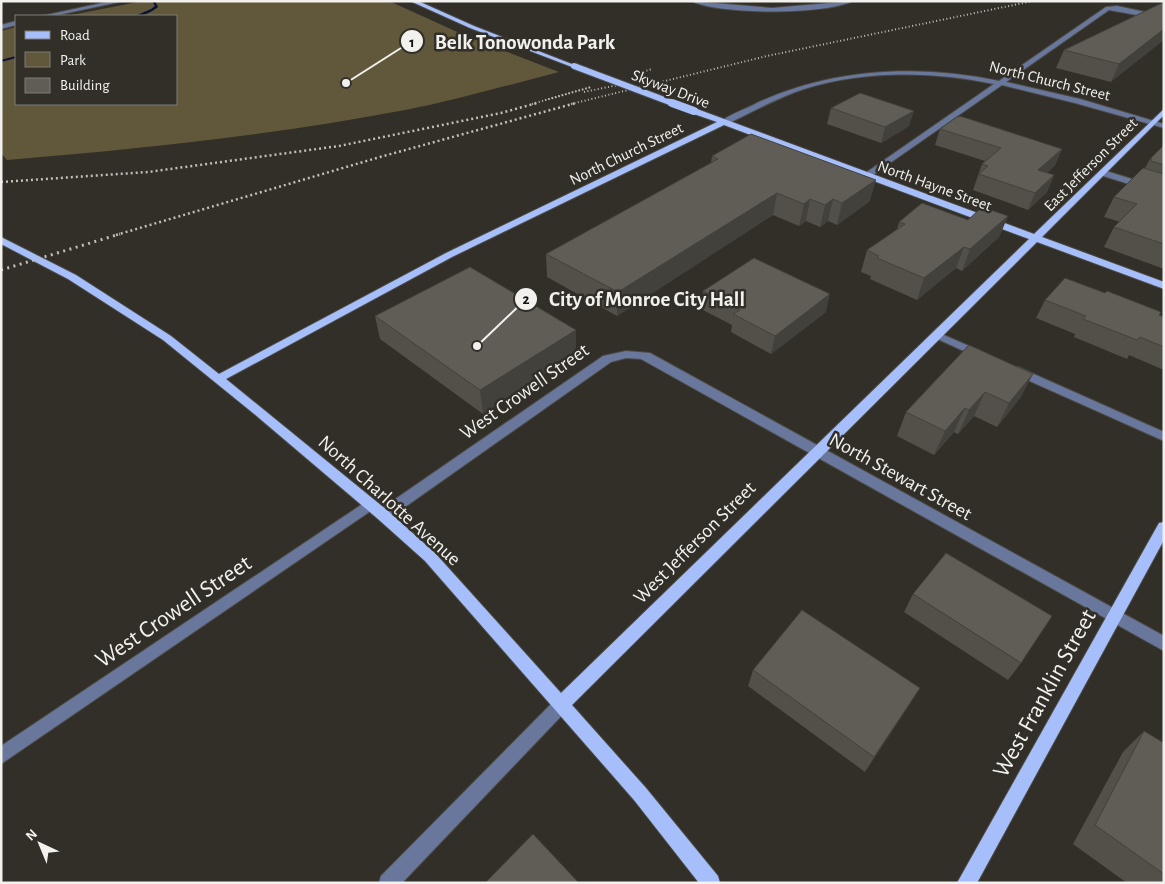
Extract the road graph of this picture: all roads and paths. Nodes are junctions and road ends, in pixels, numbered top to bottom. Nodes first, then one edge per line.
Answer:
1 (121, 1) edge
2 (413, 1) edge
3 (694, 1) edge
4 (850, 1) edge
5 (50, 15) edge
6 (1164, 18) edge
7 (15, 23) edge
8 (1, 27) edge
9 (1001, 81) junction
10 (1164, 111) edge
11 (724, 122) junction
12 (1152, 122) junction
13 (1164, 126) edge
14 (1103, 173) junction
15 (867, 176) junction
16 (1164, 192) edge
17 (1037, 239) junction
18 (1, 240) edge
19 (1164, 286) edge
20 (938, 335) junction
21 (616, 356) joint
22 (989, 358) edge
23 (1007, 366) edge
24 (218, 379) junction
25 (1164, 437) edge
26 (817, 452) junction
27 (370, 504) junction
28 (383, 515) junction
29 (1164, 527) edge
30 (1114, 616) junction
31 (1164, 644) edge
32 (562, 704) junction
33 (1, 756) edge
34 (388, 883) edge
35 (710, 883) edge
36 (966, 883) edge

1 - 5 street
2 - 11 main road, Skyway Drive, bridge
3 - 4 street
6 - 9 street
7 - 8 street
9 - 11 street, North Church Street
9 - 12 street, North Church Street
9 - 15 street
10 - 12 main road, East Jefferson Street
11 - 15 main road, North Hayne Street
11 - 24 main road, North Church Street
12 - 13 street, North Church Street
12 - 14 main road, East Jefferson Street
14 - 16 street
14 - 17 main road, East Jefferson Street
15 - 17 main road, North Hayne Street
17 - 19 main road, North Hayne Street
17 - 20 main road, West Jefferson Street
18 - 24 main road, North Charlotte Avenue
20 - 22 street
20 - 26 main road, West Jefferson Street
21 - 26 street, North Stewart Street
21 - 28 street, West Crowell Street
23 - 25 street
24 - 27 main road, North Charlotte Avenue
26 - 30 street, North Stewart Street
26 - 32 main road, West Jefferson Street
27 - 28 main road, North Charlotte Avenue
27 - 33 street, West Crowell Street
28 - 32 main road, North Charlotte Avenue
29 - 30 main road, West Franklin Street
30 - 31 street, North Stewart Street
30 - 36 main road, West Franklin Street
32 - 34 street, West Jefferson Street
32 - 35 main road, North Charlotte Avenue

